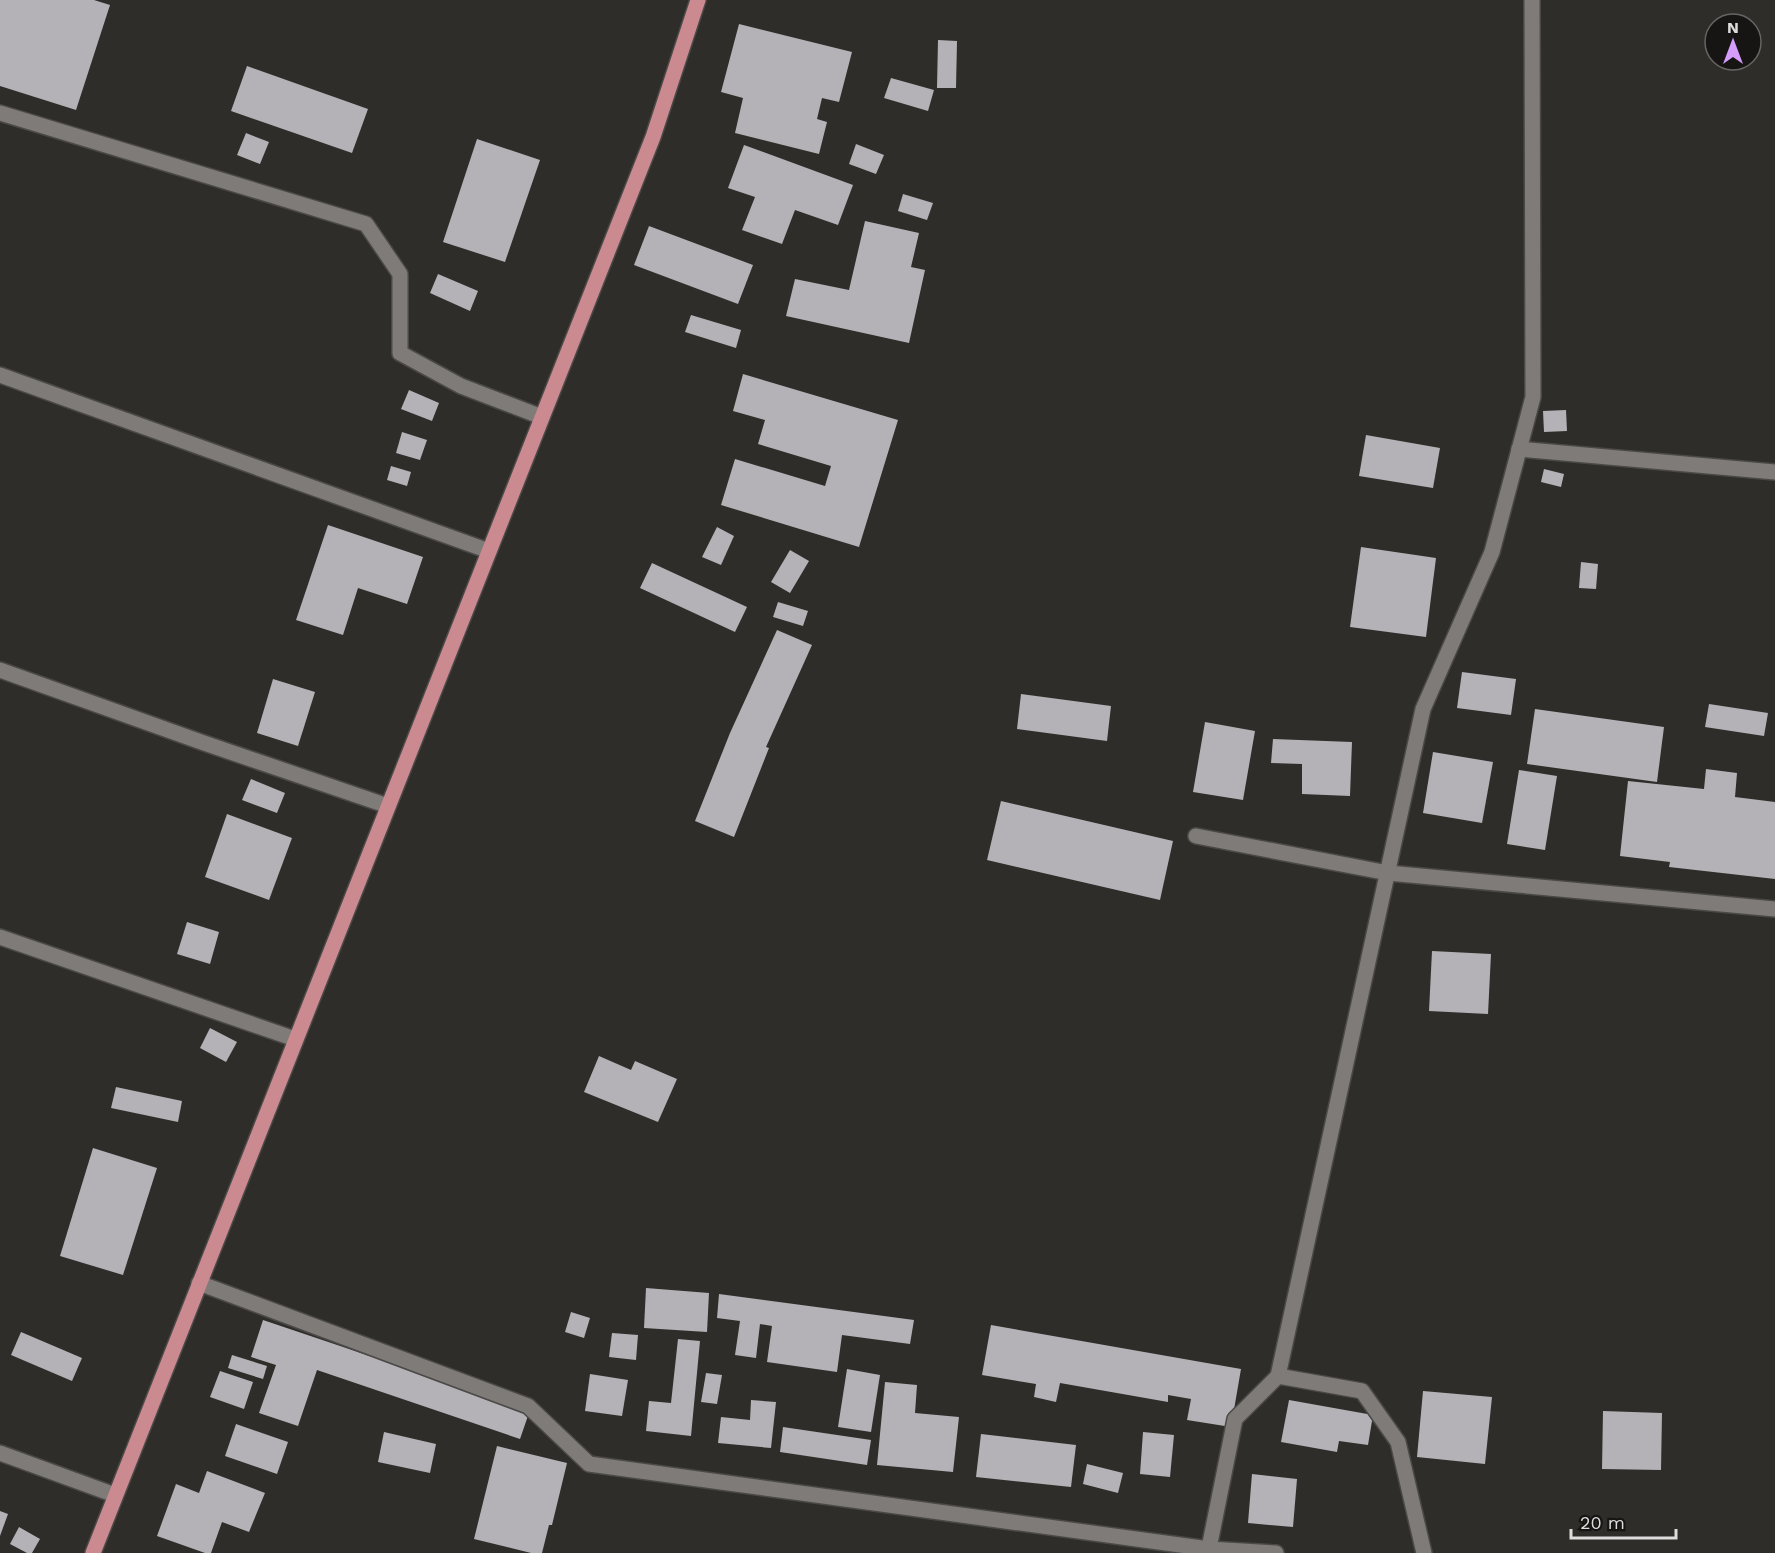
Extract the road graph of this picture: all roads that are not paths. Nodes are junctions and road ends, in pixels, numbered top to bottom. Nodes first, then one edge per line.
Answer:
1 (698, 0) edge
2 (1532, 0) edge
3 (0, 113) edge
4 (0, 375) edge
5 (542, 417) junction
6 (1519, 449) junction
7 (1775, 472) edge
8 (489, 551) junction
9 (0, 670) edge
10 (388, 806) junction
11 (1196, 836) dead end
12 (1388, 873) junction
13 (1775, 909) edge
14 (0, 937) edge
15 (295, 1040) junction
16 (199, 1283) junction
17 (1278, 1376) junction
18 (0, 1453) edge
19 (115, 1495) junction
20 (1209, 1551) edge
21 (93, 1553) edge
22 (1276, 1553) edge
23 (1424, 1553) edge

1 - 5 main road
2 - 6 street
3 - 5 street
4 - 8 street
5 - 8 main road
6 - 7 street
6 - 12 street
8 - 10 main road
9 - 10 street
10 - 15 main road
11 - 12 street
12 - 13 street
12 - 17 street
14 - 15 street
15 - 16 main road
16 - 19 main road
16 - 20 street
17 - 20 street
17 - 23 street
18 - 19 street
19 - 21 main road
20 - 22 street

